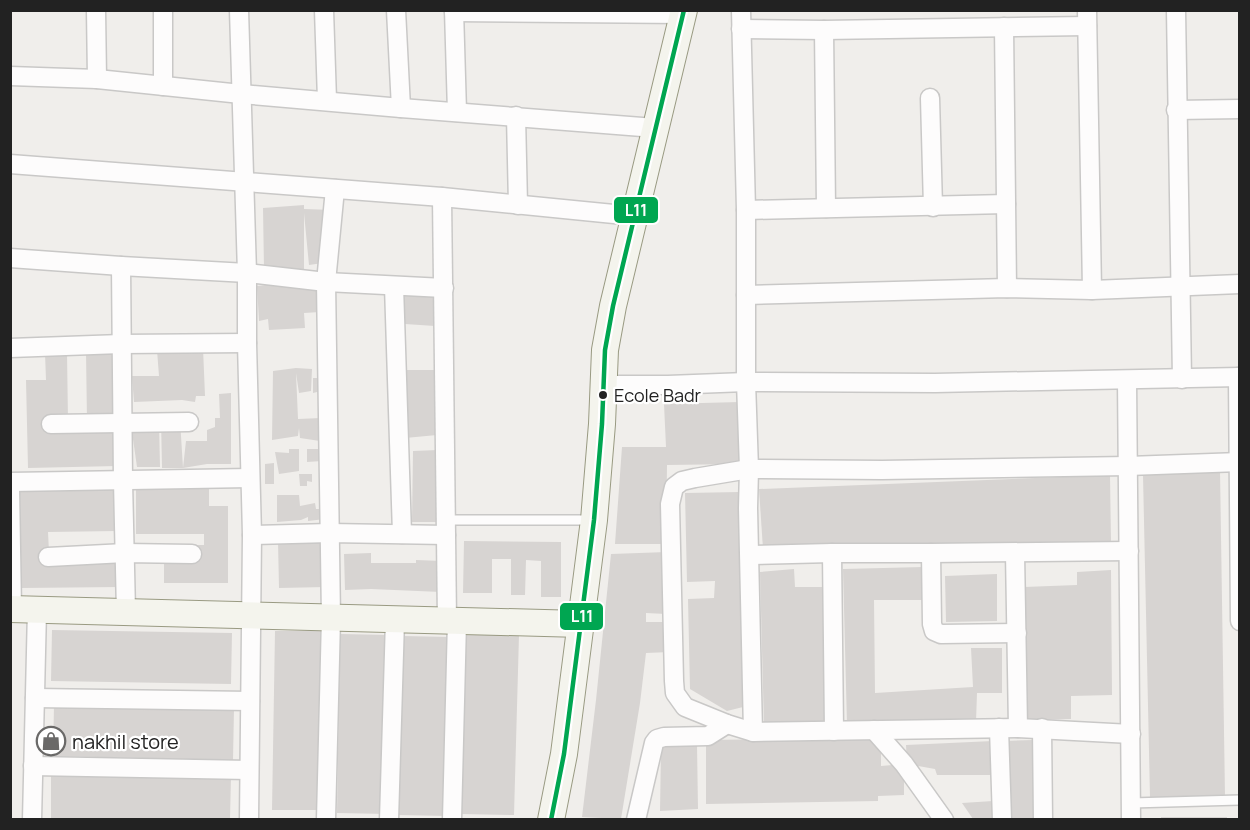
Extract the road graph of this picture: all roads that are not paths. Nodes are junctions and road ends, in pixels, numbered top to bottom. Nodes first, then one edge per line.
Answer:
1 (96, 10) edge
2 (163, 10) edge
3 (239, 10) edge
4 (324, 10) edge
5 (396, 10) edge
6 (1176, 10) edge
7 (454, 11) edge
8 (683, 12) edge
9 (1087, 18) edge
10 (741, 20) edge
11 (1004, 27) junction
12 (824, 30) junction
13 (10, 76) edge
14 (97, 79) junction
15 (163, 86) junction
16 (241, 94) junction
17 (930, 98) dead end
18 (327, 100) junction
19 (401, 108) junction
20 (1239, 109) edge
21 (1176, 110) junction
22 (458, 112) junction
23 (516, 116) junction
24 (655, 128) junction
25 (10, 164) edge
26 (244, 182) junction
27 (335, 189) junction
28 (442, 197) junction
29 (1006, 204) junction
30 (518, 205) junction
31 (933, 207) junction
32 (826, 208) junction
33 (746, 210) junction
34 (634, 216) junction
35 (10, 258) edge
36 (121, 266) junction
37 (247, 273) junction
38 (326, 282) junction
39 (1239, 285) edge
40 (394, 286) junction
41 (1180, 286) junction
42 (444, 288) junction
43 (1007, 288) junction
44 (1092, 290) junction
45 (746, 295) junction
46 (247, 343) junction
47 (122, 344) junction
48 (10, 348) edge
49 (1239, 377) edge
50 (1182, 379) junction
51 (1127, 380) junction
52 (746, 382) junction
53 (603, 385) junction
54 (122, 422) junction
55 (189, 422) dead end
56 (51, 424) dead end
57 (1239, 462) edge
58 (1128, 465) junction
59 (749, 469) junction
60 (250, 478) junction
61 (123, 481) junction
62 (10, 482) edge
63 (10, 489) edge
64 (594, 520) junction
65 (446, 527) junction
66 (330, 533) junction
67 (402, 534) junction
68 (11, 535) edge
69 (252, 535) junction
70 (1239, 544) edge
71 (1129, 551) junction
72 (125, 553) junction
73 (832, 553) junction
74 (931, 553) junction
75 (1015, 553) junction
76 (192, 554) dead end
77 (750, 555) junction
78 (48, 557) dead end
79 (20, 609) edge
80 (126, 612) junction
81 (1239, 612) edge
82 (252, 616) junction
83 (331, 618) junction
84 (395, 620) junction
85 (452, 621) junction
86 (1239, 621) edge
87 (581, 624) junction
88 (1017, 633) junction
89 (35, 698) junction
90 (250, 701) junction
91 (727, 724) junction
92 (999, 728) junction
93 (1018, 728) junction
94 (1042, 728) junction
95 (874, 730) junction
96 (834, 731) junction
97 (753, 732) junction
98 (1131, 734) junction
99 (33, 766) junction
100 (249, 770) junction
101 (1239, 800) edge
102 (1131, 811) edge
103 (32, 819) edge
104 (249, 819) edge
105 (326, 819) edge
106 (389, 819) edge
107 (452, 819) edge
108 (551, 819) edge
109 (636, 819) edge
110 (944, 819) edge
111 (1002, 819) edge
112 (1043, 819) edge

1 - 14 street
2 - 15 street
3 - 16 street
4 - 18 street
5 - 19 street
6 - 21 street
7 - 8 street
7 - 22 street
8 - 24 street
9 - 11 street
9 - 44 street
10 - 12 street
10 - 33 street
11 - 12 street
11 - 29 street
12 - 32 street
13 - 14 street
14 - 15 street
15 - 16 street
16 - 18 street
16 - 26 street
17 - 31 street
18 - 19 street
19 - 22 street
20 - 21 street
21 - 41 street
22 - 23 street
23 - 24 street
23 - 30 street
24 - 34 street
25 - 26 street
26 - 27 street
26 - 37 street
27 - 28 street
27 - 38 street
28 - 30 street
28 - 42 street
29 - 31 street
29 - 43 street
30 - 34 street
31 - 32 street
32 - 33 street
33 - 45 street
34 - 53 street
35 - 36 street
36 - 37 street
36 - 47 street
37 - 38 street
37 - 46 street
38 - 40 street
38 - 66 street
39 - 41 street
40 - 42 street
40 - 67 street
41 - 44 street
41 - 50 street
42 - 65 street
43 - 44 street
43 - 45 street
45 - 52 street
46 - 47 street
46 - 60 street
47 - 48 street
47 - 54 street
49 - 50 street
49 - 57 street
50 - 51 street
51 - 52 street
51 - 58 street
52 - 53 street
52 - 59 street
53 - 64 street
54 - 55 street
54 - 56 street
54 - 61 street
57 - 58 street
57 - 70 street
58 - 59 street
58 - 71 street
59 - 77 street
59 - 91 street
60 - 61 street
60 - 69 street
61 - 62 street
61 - 72 street
63 - 68 street
64 - 65 lane
64 - 87 street
65 - 67 street
65 - 85 street
66 - 67 street
66 - 69 street
66 - 83 street
68 - 79 street
69 - 82 street
70 - 81 street
71 - 75 street
71 - 98 street
72 - 76 street
72 - 78 street
72 - 80 street
73 - 74 street
73 - 77 street
73 - 96 street
74 - 75 street
74 - 88 street
75 - 88 street
77 - 97 street
79 - 80 street
79 - 89 street
80 - 82 street
81 - 86 street
82 - 83 street
82 - 90 street
83 - 84 street
83 - 105 street
84 - 85 street
84 - 106 street
85 - 87 street
85 - 107 street
87 - 108 street
88 - 93 street
89 - 90 street
89 - 99 street
90 - 100 street
91 - 97 street
91 - 109 street
92 - 93 street
92 - 95 street
92 - 111 street
93 - 94 street
94 - 98 street
94 - 112 street
95 - 96 street
95 - 110 street
96 - 97 street
98 - 102 street
99 - 100 street
99 - 103 street
100 - 104 street
101 - 102 lane

